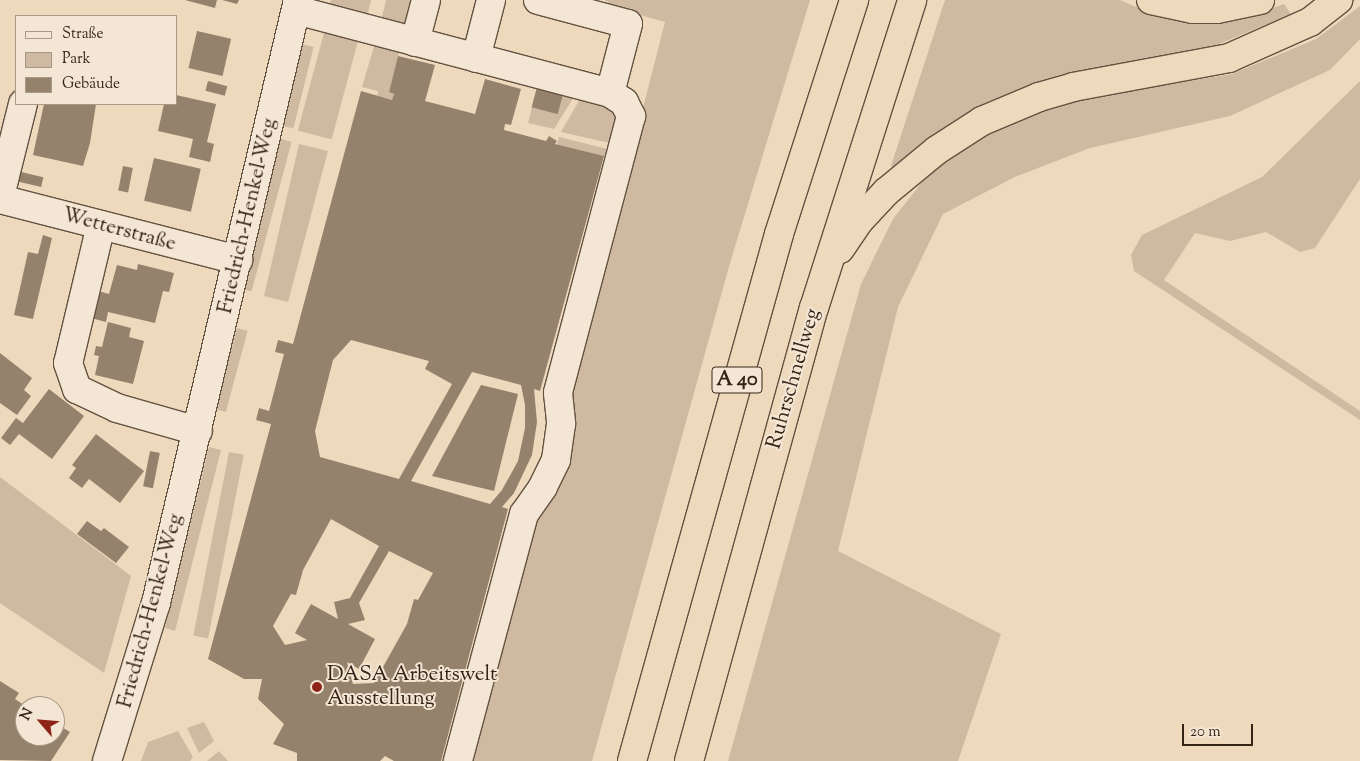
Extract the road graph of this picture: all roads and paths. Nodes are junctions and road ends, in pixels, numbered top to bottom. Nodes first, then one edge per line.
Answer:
1 (426, 0) edge
2 (491, 0) edge
3 (854, 0) edge
4 (912, 0) edge
5 (1151, 0) edge
6 (1260, 0) edge
7 (1338, 0) edge
8 (554, 2) edge
9 (297, 5) edge
10 (415, 42) junction
11 (476, 58) junction
12 (610, 93) junction
13 (22, 105) edge
14 (0, 197) edge
15 (101, 225) junction
16 (238, 260) junction
17 (814, 308) junction
18 (198, 431) junction
19 (107, 761) edge
20 (458, 761) edge
21 (632, 761) edge
22 (689, 761) edge

1 - 10 street
2 - 11 street
3 - 21 highway, A 40
4 - 17 highway, Ruhrschnellweg / A 40
5 - 6 highway
7 - 17 highway
8 - 12 street
9 - 10 street
9 - 16 street, Friedrich-Henkel-Weg
10 - 11 street
11 - 12 street
12 - 20 street
13 - 14 street, Wetterstraße
14 - 15 street, Wetterstraße
15 - 16 street, Wetterstraße
15 - 18 street
16 - 18 street, Friedrich-Henkel-Weg
17 - 22 highway, Ruhrschnellweg / A 40
18 - 19 street, Friedrich-Henkel-Weg

